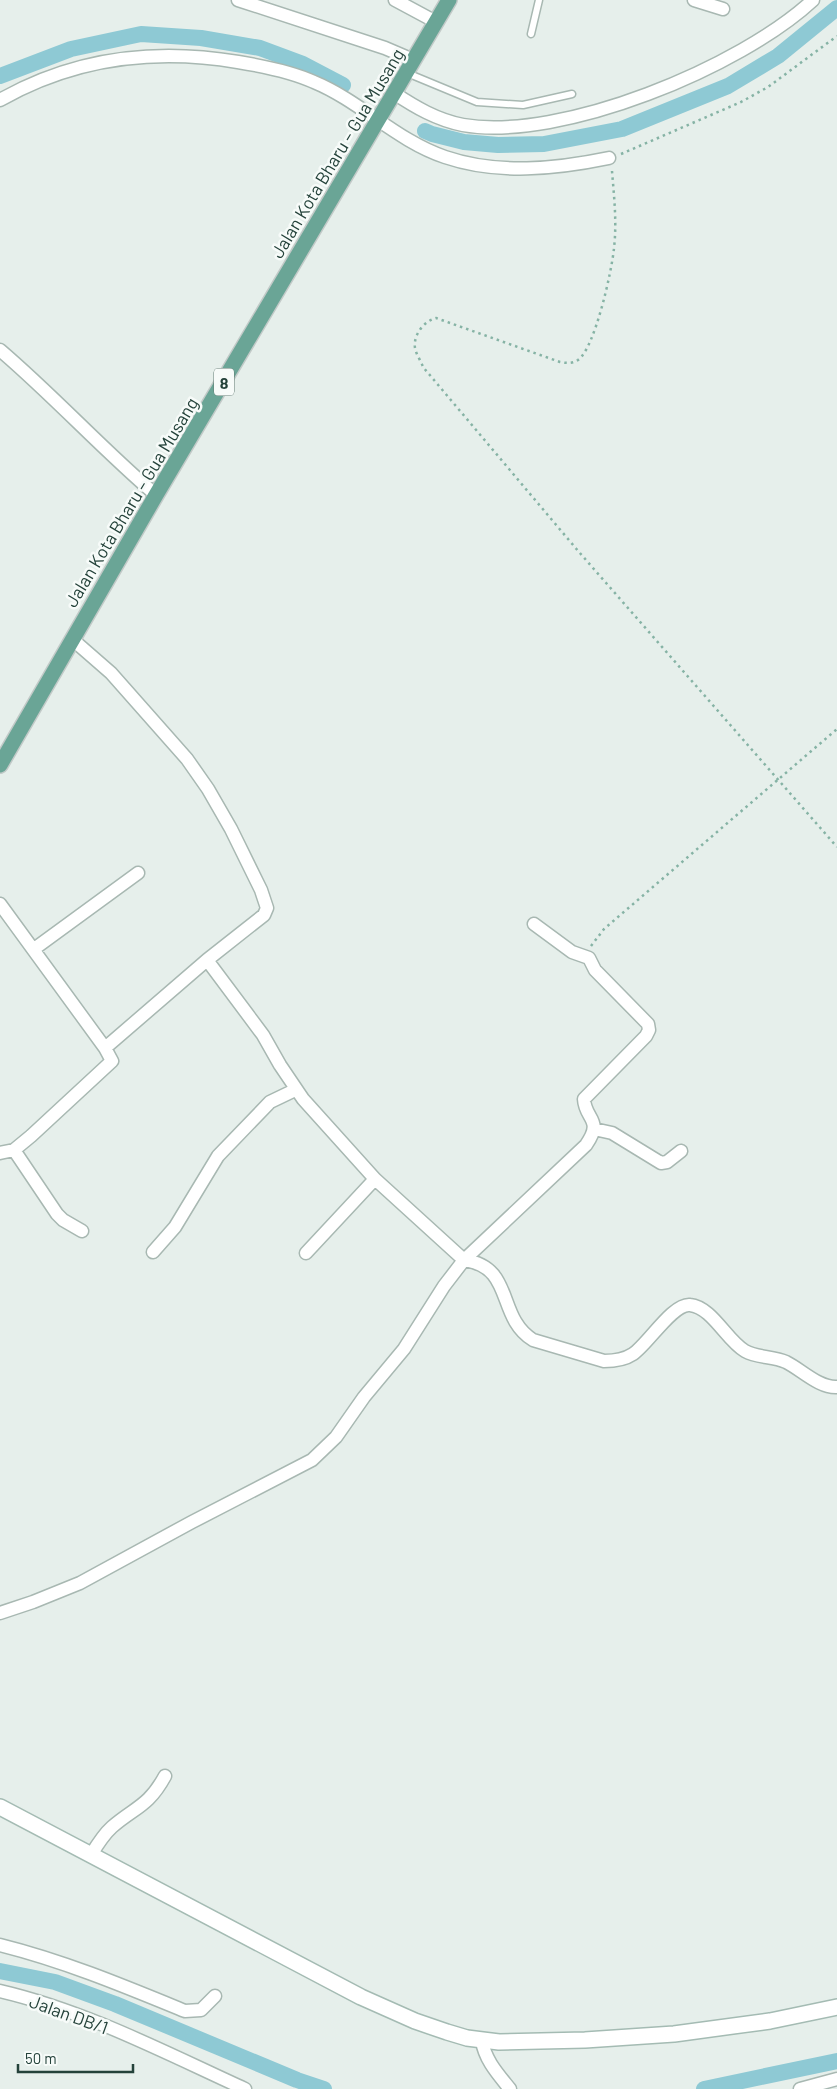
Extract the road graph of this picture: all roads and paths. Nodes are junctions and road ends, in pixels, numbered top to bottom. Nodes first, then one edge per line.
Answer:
1 (238, 0) edge
2 (395, 0) edge
3 (449, 0) edge
4 (539, 0) edge
5 (694, 0) edge
6 (813, 0) edge
7 (723, 9) dead end
8 (436, 22) junction
9 (531, 34) dead end
10 (837, 36) edge
11 (410, 66) junction
12 (394, 93) junction
13 (572, 94) dead end
14 (0, 100) edge
15 (378, 119) junction
16 (610, 158) junction
17 (0, 350) edge
18 (156, 495) junction
19 (72, 639) junction
20 (837, 728) edge
21 (0, 765) edge
22 (779, 779) junction
23 (837, 847) edge
24 (138, 873) dead end
25 (0, 904) edge
26 (534, 924) dead end
27 (34, 949) junction
28 (589, 958) junction
29 (207, 960) junction
30 (105, 1048) junction
31 (296, 1090) junction
32 (594, 1129) junction
33 (14, 1150) junction
34 (681, 1150) dead end
35 (0, 1153) edge
36 (375, 1179) junction
37 (82, 1231) dead end
38 (153, 1252) dead end
39 (306, 1253) dead end
40 (464, 1260) junction
41 (837, 1386) edge
42 (0, 1613) edge
43 (165, 1776) dead end
44 (0, 1807) edge
45 (91, 1855) junction
46 (0, 1945) edge
47 (0, 1991) edge
48 (215, 1996) dead end
49 (837, 2007) edge
50 (482, 2040) junction
51 (837, 2080) edge
52 (245, 2089) edge
53 (510, 2089) edge
54 (800, 2089) edge

1 - 11 street
2 - 8 street
3 - 8 main road, Jalan Kota Bharu – Gua Musang / 8
4 - 9 lane
5 - 7 street
6 - 12 street
8 - 11 main road, Jalan Kota Bharu – Gua Musang / 8
10 - 16 path
11 - 12 main road, Jalan Kota Bharu – Gua Musang / 8
11 - 13 lane
12 - 15 main road, Jalan Kota Bharu – Gua Musang / 8
14 - 15 street
15 - 16 street
15 - 18 main road, Jalan Kota Bharu – Gua Musang / 8
16 - 22 path
17 - 18 street
18 - 19 main road, Jalan Kota Bharu – Gua Musang / 8
19 - 21 main road, Jalan Kota Bharu – Gua Musang / 8
19 - 29 street
20 - 22 path
22 - 23 path
22 - 28 path
24 - 27 street
25 - 27 street
26 - 28 street
27 - 30 street
28 - 32 street
29 - 30 street
29 - 31 street
30 - 33 street
31 - 36 street
31 - 38 street
32 - 34 street
32 - 40 street
33 - 35 street
33 - 37 street
36 - 39 street
36 - 40 street
40 - 41 street
40 - 42 street
43 - 45 street
44 - 45 main road
45 - 50 main road
46 - 48 street
47 - 52 street, Jalan DB/1
49 - 50 main road
50 - 53 street
51 - 54 street

